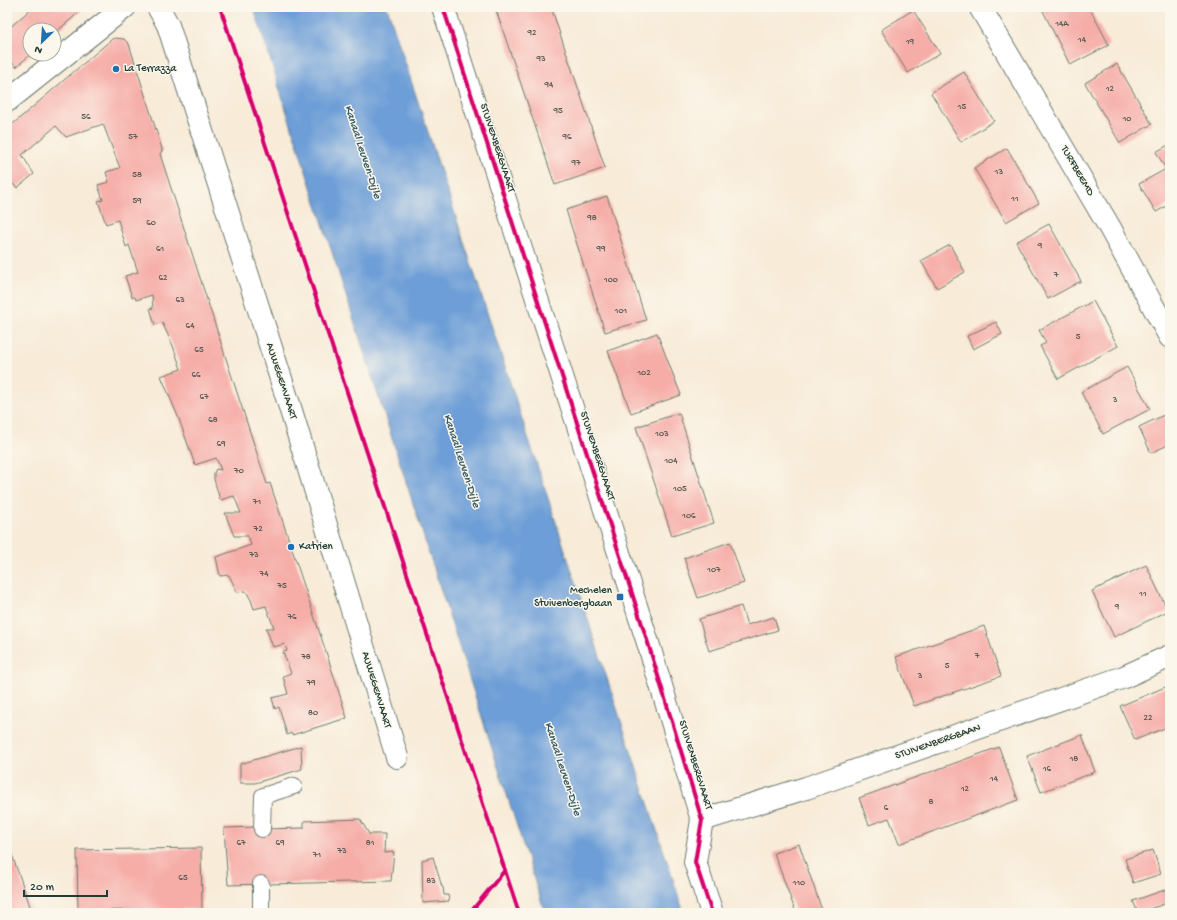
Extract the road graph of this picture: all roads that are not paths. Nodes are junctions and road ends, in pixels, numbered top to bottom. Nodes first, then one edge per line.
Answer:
1 (125, 7) edge
2 (158, 7) edge
3 (443, 7) edge
4 (980, 7) edge
5 (7, 101) edge
6 (1170, 337) edge
7 (1170, 656) edge
8 (397, 757) dead end
9 (294, 786) dead end
10 (702, 820) junction
11 (262, 829) dead end
12 (262, 884) dead end
13 (261, 913) edge
14 (712, 913) edge

1 - 5 street
2 - 8 street, AUWEGEMVAART
3 - 10 street, STUIVENBERGVAART
4 - 6 street, TURFBEEMD
7 - 10 street, STUIVENBERGBAAN
9 - 11 lane
10 - 14 street, STUIVENBERGVAART
12 - 13 lane

